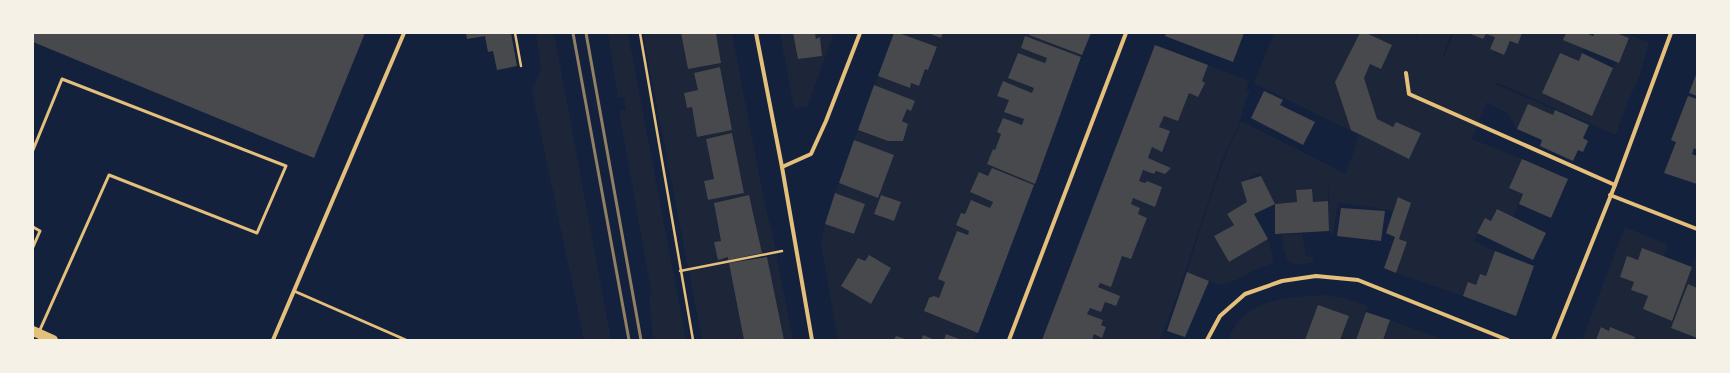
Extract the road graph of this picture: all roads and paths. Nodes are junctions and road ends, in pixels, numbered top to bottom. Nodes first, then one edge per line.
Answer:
1 (404, 33) edge
2 (515, 33) edge
3 (640, 33) edge
4 (756, 33) edge
5 (860, 33) edge
6 (1126, 33) edge
7 (1671, 33) edge
8 (521, 66) dead end
9 (1406, 73) dead end
10 (33, 150) edge
11 (782, 167) junction
12 (1614, 185) junction
13 (1610, 195) junction
14 (33, 227) edge
15 (1697, 229) edge
16 (33, 247) edge
17 (796, 248) junction
18 (680, 271) junction
19 (294, 291) junction
20 (36, 332) edge
21 (53, 340) edge
22 (273, 340) edge
23 (406, 340) edge
24 (693, 340) edge
25 (812, 340) edge
26 (1008, 340) edge
27 (1207, 340) edge
28 (1508, 340) edge
29 (1553, 340) edge

1 - 19 street
2 - 8 path
3 - 18 path
4 - 11 street
5 - 11 street
6 - 26 street
7 - 12 street
9 - 12 street
10 - 20 lane
11 - 17 street
12 - 13 street
13 - 15 street
13 - 29 street
14 - 16 lane
17 - 18 path
17 - 25 street
18 - 24 path
19 - 22 street
19 - 23 lane
20 - 21 main road
27 - 28 street

